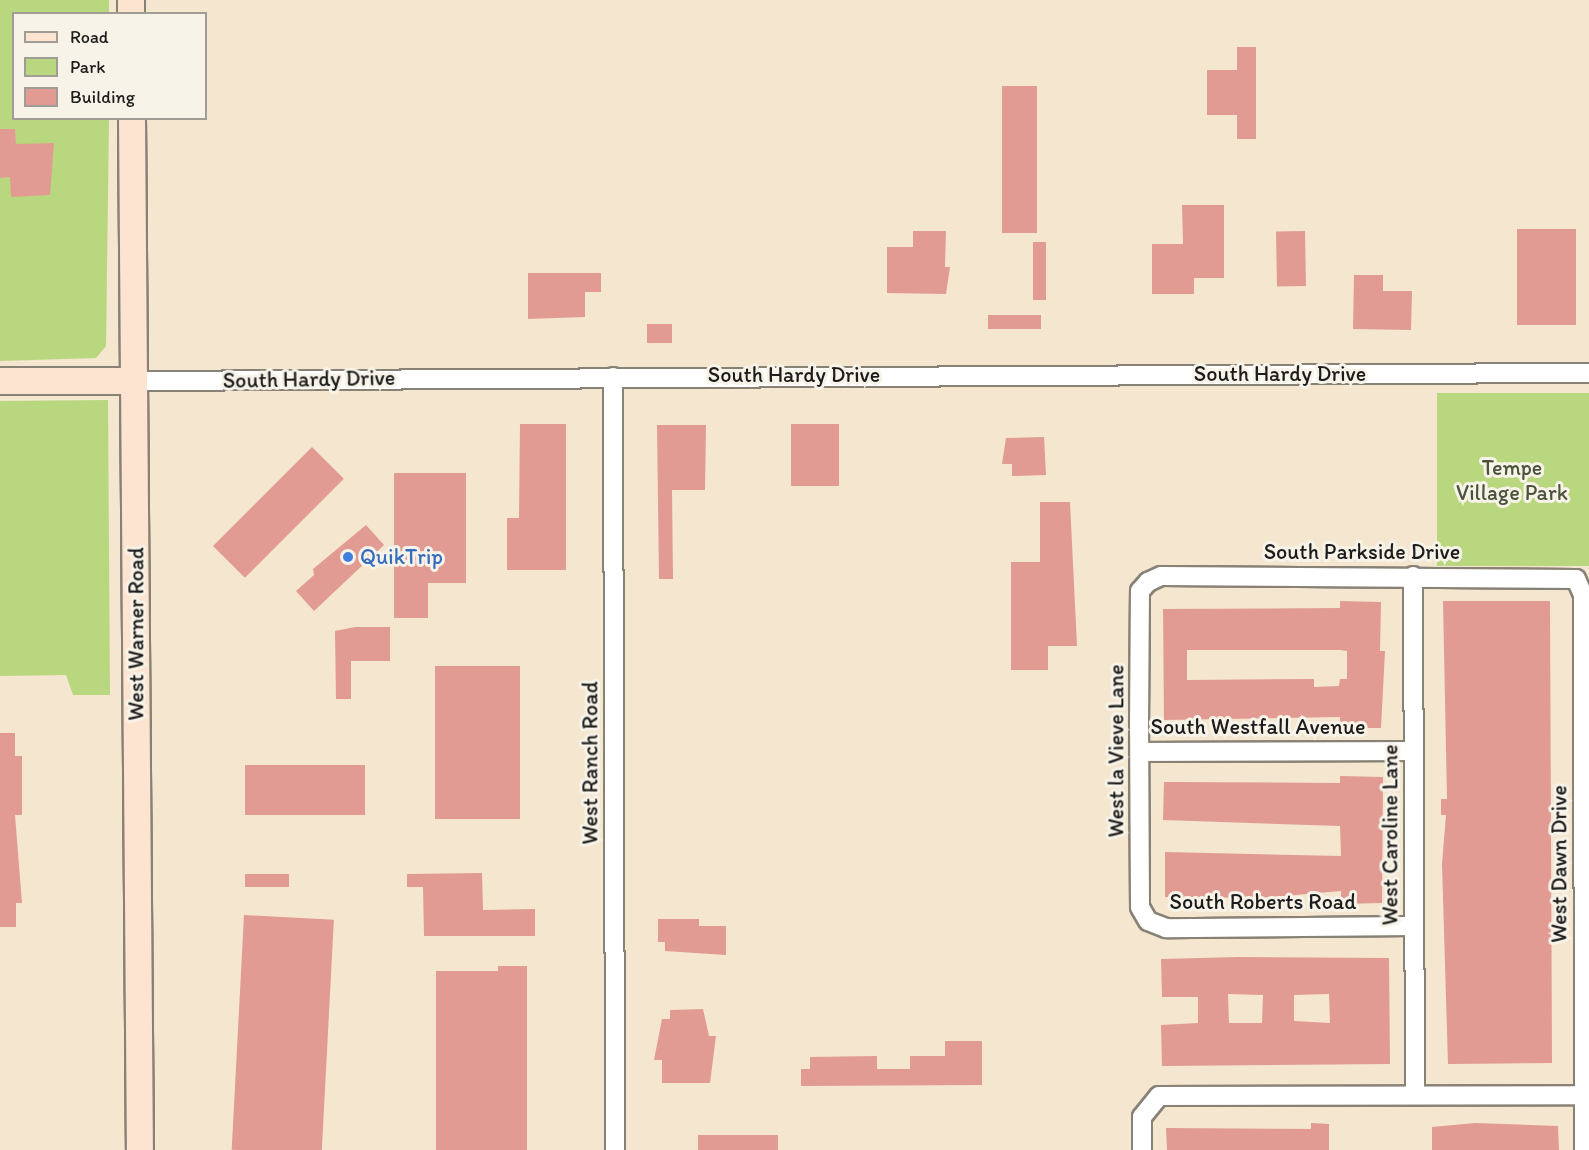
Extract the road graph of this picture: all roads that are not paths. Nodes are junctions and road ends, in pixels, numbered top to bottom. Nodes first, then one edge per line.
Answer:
1 (132, 120) edge
2 (1589, 373) edge
3 (612, 376) junction
4 (0, 381) edge
5 (134, 381) junction
6 (1413, 576) junction
7 (1576, 579) joint
8 (1148, 582) joint
9 (1413, 751) junction
10 (1140, 752) junction
11 (1148, 921) joint
12 (1414, 926) junction
13 (1415, 1094) junction
14 (1583, 1095) junction
15 (140, 1150) edge
16 (615, 1150) edge
17 (1142, 1150) edge
18 (1584, 1150) edge

1 - 5 main road, West Warner Road
2 - 3 street, South Hardy Drive
3 - 5 street, South Hardy Drive
3 - 16 street, West Ranch Road
4 - 5 main road, South Hardy Drive
5 - 15 main road, West Warner Road
6 - 7 street, South Parkside Drive
6 - 8 street, South Parkside Drive
6 - 9 street, West Caroline Lane
7 - 14 street, West Dawn Drive
8 - 10 street, West la Vieve Lane
9 - 10 street, South Westfall Avenue
9 - 12 street, West Caroline Lane
10 - 11 street, West la Vieve Lane
11 - 12 street, South Roberts Road
12 - 13 street, West Caroline Lane
13 - 14 street
13 - 17 street
14 - 18 street, West Dawn Drive

